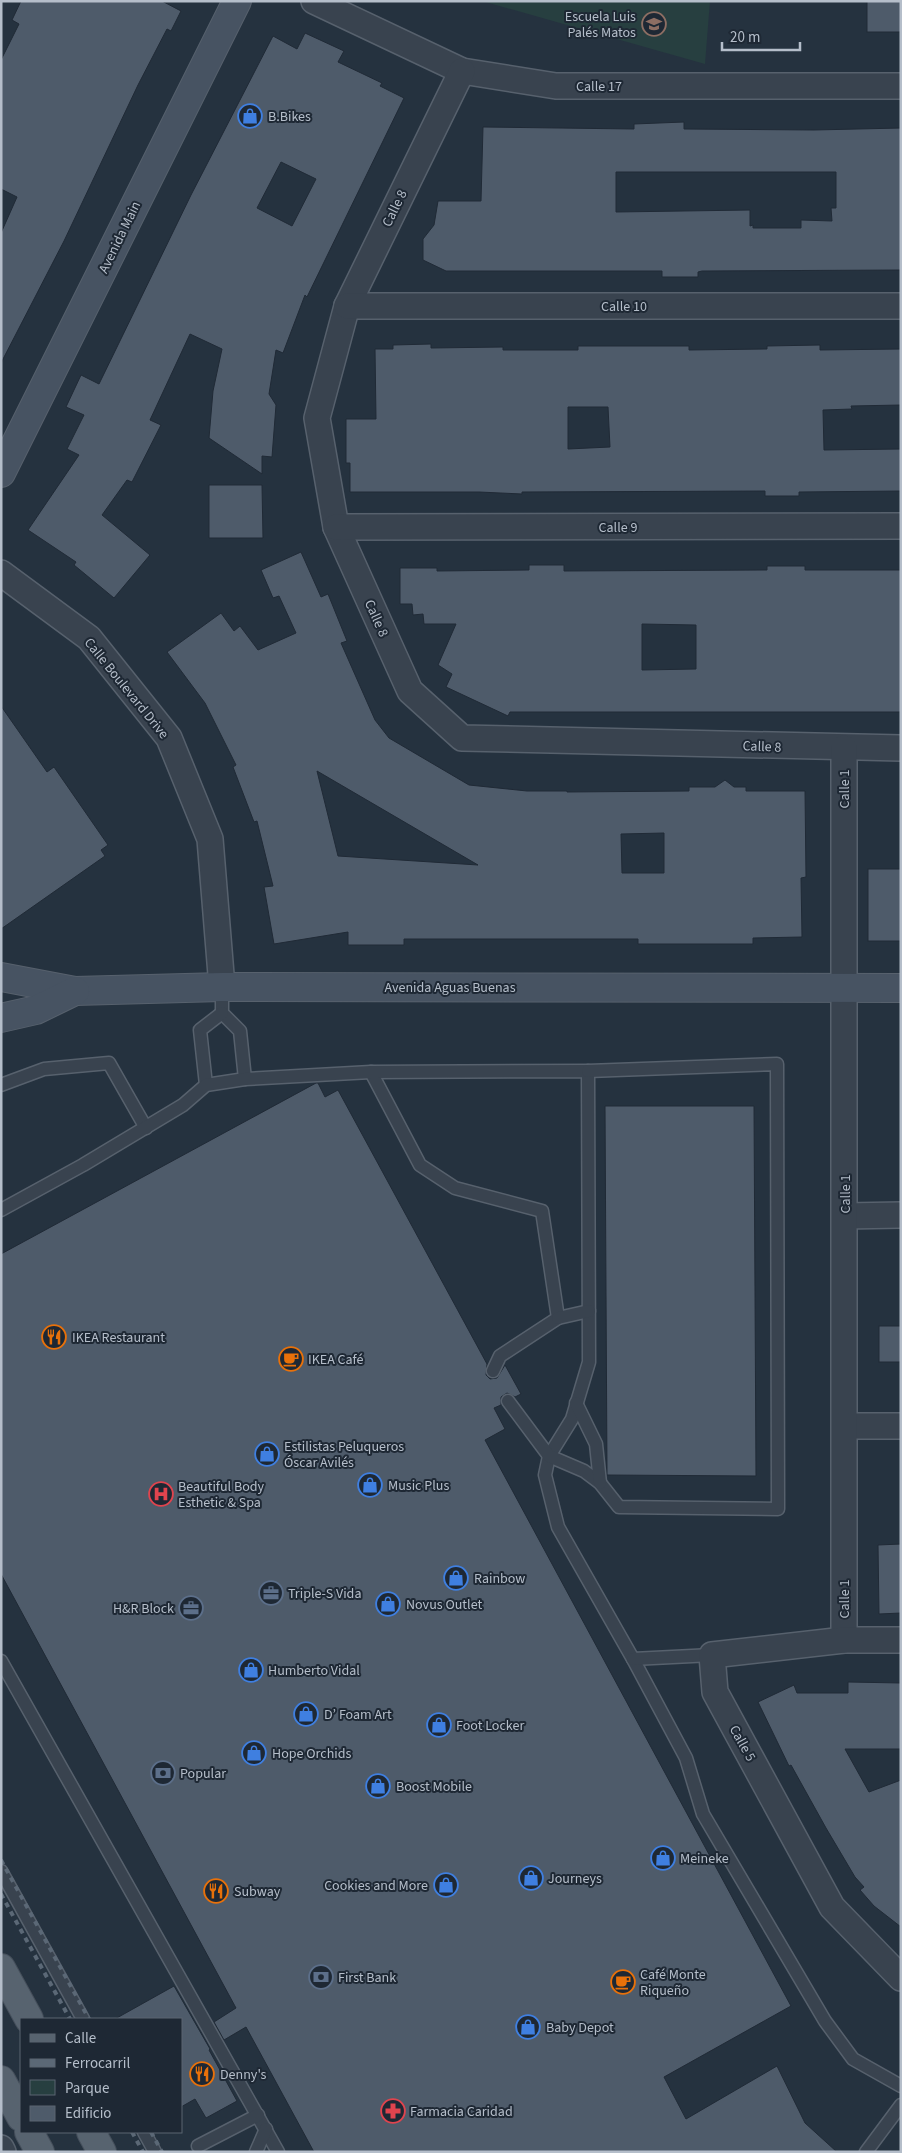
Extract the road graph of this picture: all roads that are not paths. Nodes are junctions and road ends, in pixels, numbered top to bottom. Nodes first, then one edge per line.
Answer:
1 (236, 1) edge
2 (314, 1) edge
3 (462, 71) junction
4 (901, 86) edge
5 (347, 306) junction
6 (901, 306) edge
7 (1, 473) edge
8 (901, 526) edge
9 (336, 527) junction
10 (1, 573) edge
11 (844, 748) junction
12 (901, 748) edge
13 (1, 977) edge
14 (845, 988) junction
15 (901, 988) edge
16 (75, 991) junction
17 (222, 1000) junction
18 (1, 1018) edge
19 (588, 1070) junction
20 (371, 1072) junction
21 (245, 1079) junction
22 (1, 1085) edge
23 (206, 1085) junction
24 (146, 1128) junction
25 (1, 1210) edge
26 (901, 1215) edge
27 (845, 1216) junction
28 (589, 1311) junction
29 (558, 1318) junction
30 (493, 1371) dead end
31 (508, 1401) dead end
32 (576, 1403) junction
33 (845, 1426) junction
34 (901, 1426) edge
35 (549, 1456) junction
36 (600, 1483) junction
37 (844, 1640) junction
38 (901, 1640) edge
39 (712, 1655) junction
40 (633, 1658) junction
41 (1, 1660) edge
42 (1, 1872) edge
43 (1, 1968) edge
44 (901, 1978) edge
45 (28, 2018) edge
46 (82, 2018) edge
47 (1, 2080) edge
48 (901, 2086) edge
49 (901, 2106) edge
50 (20, 2115) edge
51 (258, 2115) junction
52 (266, 2129) junction
53 (30, 2133) edge
54 (92, 2133) edge
55 (145, 2133) edge
56 (198, 2146) dead end
57 (1, 2148) edge
58 (3, 2152) edge
59 (40, 2152) edge
60 (102, 2152) edge
61 (155, 2152) edge
62 (256, 2152) edge
63 (278, 2152) edge
64 (866, 2152) edge

1 - 7 street, Avenida Main
2 - 3 street, Calle 17
3 - 4 street, Calle 17
3 - 5 street, Calle 8
5 - 6 street, Calle 10
5 - 9 street, Calle 8
8 - 9 street, Calle 9
9 - 11 street, Calle 8
10 - 17 street, Calle Boulevard Drive
11 - 12 street, Calle 8
11 - 14 street, Calle 1
13 - 16 street, Avenida Aguas Buenas
14 - 15 street, Avenida Aguas Buenas
14 - 17 street, Avenida Aguas Buenas
14 - 27 street, Calle 1
16 - 17 street, Avenida Aguas Buenas
16 - 18 street
17 - 21 lane
17 - 23 lane
19 - 20 lane
19 - 28 lane
19 - 36 lane
20 - 21 lane
20 - 29 lane
21 - 23 lane
22 - 24 lane
23 - 24 lane
24 - 25 lane
26 - 27 street
27 - 33 street, Calle 1
28 - 29 lane
28 - 32 lane
29 - 30 lane
31 - 35 lane
32 - 35 lane
32 - 36 lane
33 - 34 street
33 - 37 street, Calle 1
35 - 36 lane
35 - 40 lane
37 - 38 street
37 - 39 street
39 - 40 lane
39 - 44 street, Calle 5
40 - 48 lane
41 - 51 lane
42 - 46 lane
43 - 45 main road
47 - 50 main road
49 - 64 lane
51 - 52 lane
51 - 56 lane
52 - 62 lane
52 - 63 lane
53 - 59 main road
54 - 60 main road
55 - 61 lane
57 - 58 street

